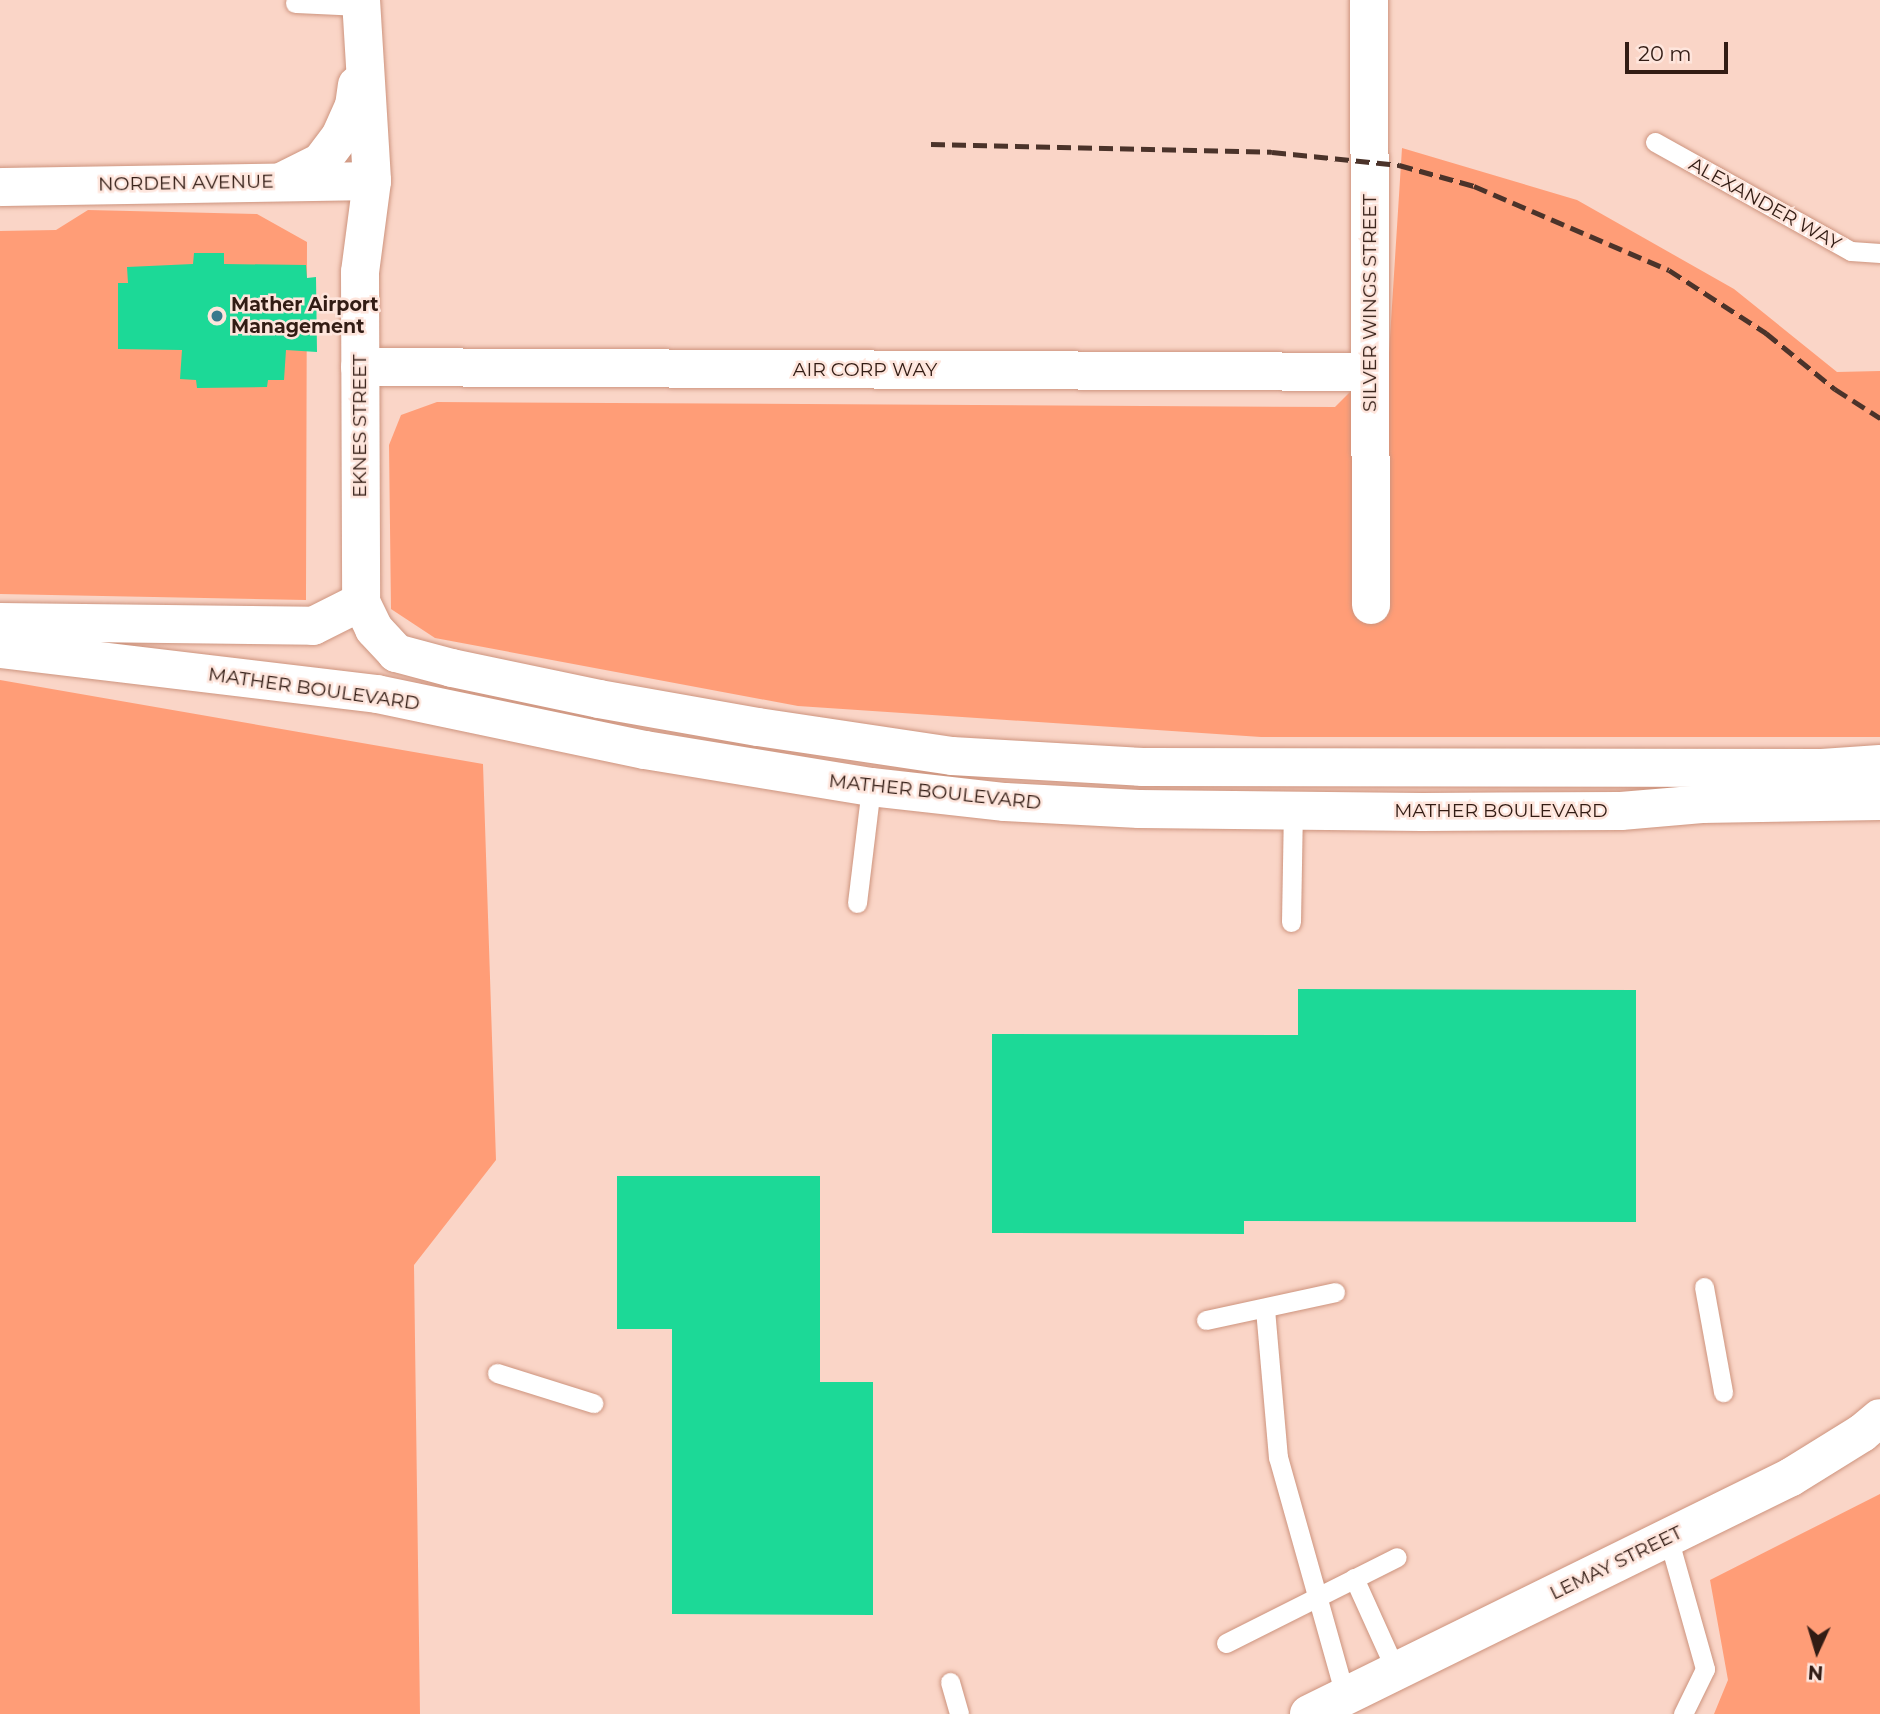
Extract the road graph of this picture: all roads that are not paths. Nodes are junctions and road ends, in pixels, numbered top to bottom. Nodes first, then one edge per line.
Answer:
1 (1369, 0) edge
2 (295, 3) dead end
3 (361, 3) edge
4 (363, 45) junction
5 (1655, 142) dead end
6 (282, 181) junction
7 (372, 181) junction
8 (0, 187) edge
9 (1880, 253) edge
10 (360, 367) junction
11 (1370, 372) junction
12 (361, 602) junction
13 (1371, 606) dead end
14 (0, 622) edge
15 (0, 649) edge
16 (1880, 764) edge
17 (871, 787) junction
18 (1880, 801) edge
19 (1293, 811) junction
20 (857, 904) dead end
21 (1291, 922) dead end
22 (1704, 1287) dead end
23 (1335, 1292) dead end
24 (1265, 1309) junction
25 (1206, 1320) dead end
26 (497, 1373) dead end
27 (1723, 1392) dead end
28 (593, 1403) dead end
29 (1880, 1418) edge
30 (1668, 1537) junction
31 (1397, 1557) dead end
32 (1354, 1578) junction
33 (1318, 1596) junction
34 (1226, 1643) dead end
35 (1396, 1671) junction
36 (950, 1682) dead end
37 (1345, 1696) junction
38 (959, 1714) edge
39 (1309, 1714) edge
40 (1682, 1714) edge

1 - 11 street, SILVER WINGS STREET
2 - 3 lane
3 - 4 street, EKNES STREET
4 - 6 street
4 - 7 street, EKNES STREET
5 - 9 lane, ALEXANDER WAY
6 - 7 street, NORDEN AVENUE
6 - 8 street, NORDEN AVENUE
7 - 10 street, EKNES STREET
10 - 11 street, AIR CORP WAY
10 - 12 street, EKNES STREET
11 - 13 street, SILVER WINGS STREET
12 - 14 street
12 - 16 street, MATHER BOULEVARD
15 - 17 street, MATHER BOULEVARD
17 - 19 street, MATHER BOULEVARD
17 - 20 lane
18 - 19 street, MATHER BOULEVARD
19 - 21 lane
22 - 27 lane
23 - 24 lane
24 - 25 lane
24 - 33 lane
26 - 28 lane
29 - 30 street, LEMAY STREET
30 - 35 street, LEMAY STREET
30 - 40 lane
31 - 32 lane
32 - 33 lane
32 - 35 lane
33 - 34 lane
33 - 37 lane
35 - 37 street, LEMAY STREET
36 - 38 lane
37 - 39 street, LEMAY STREET

